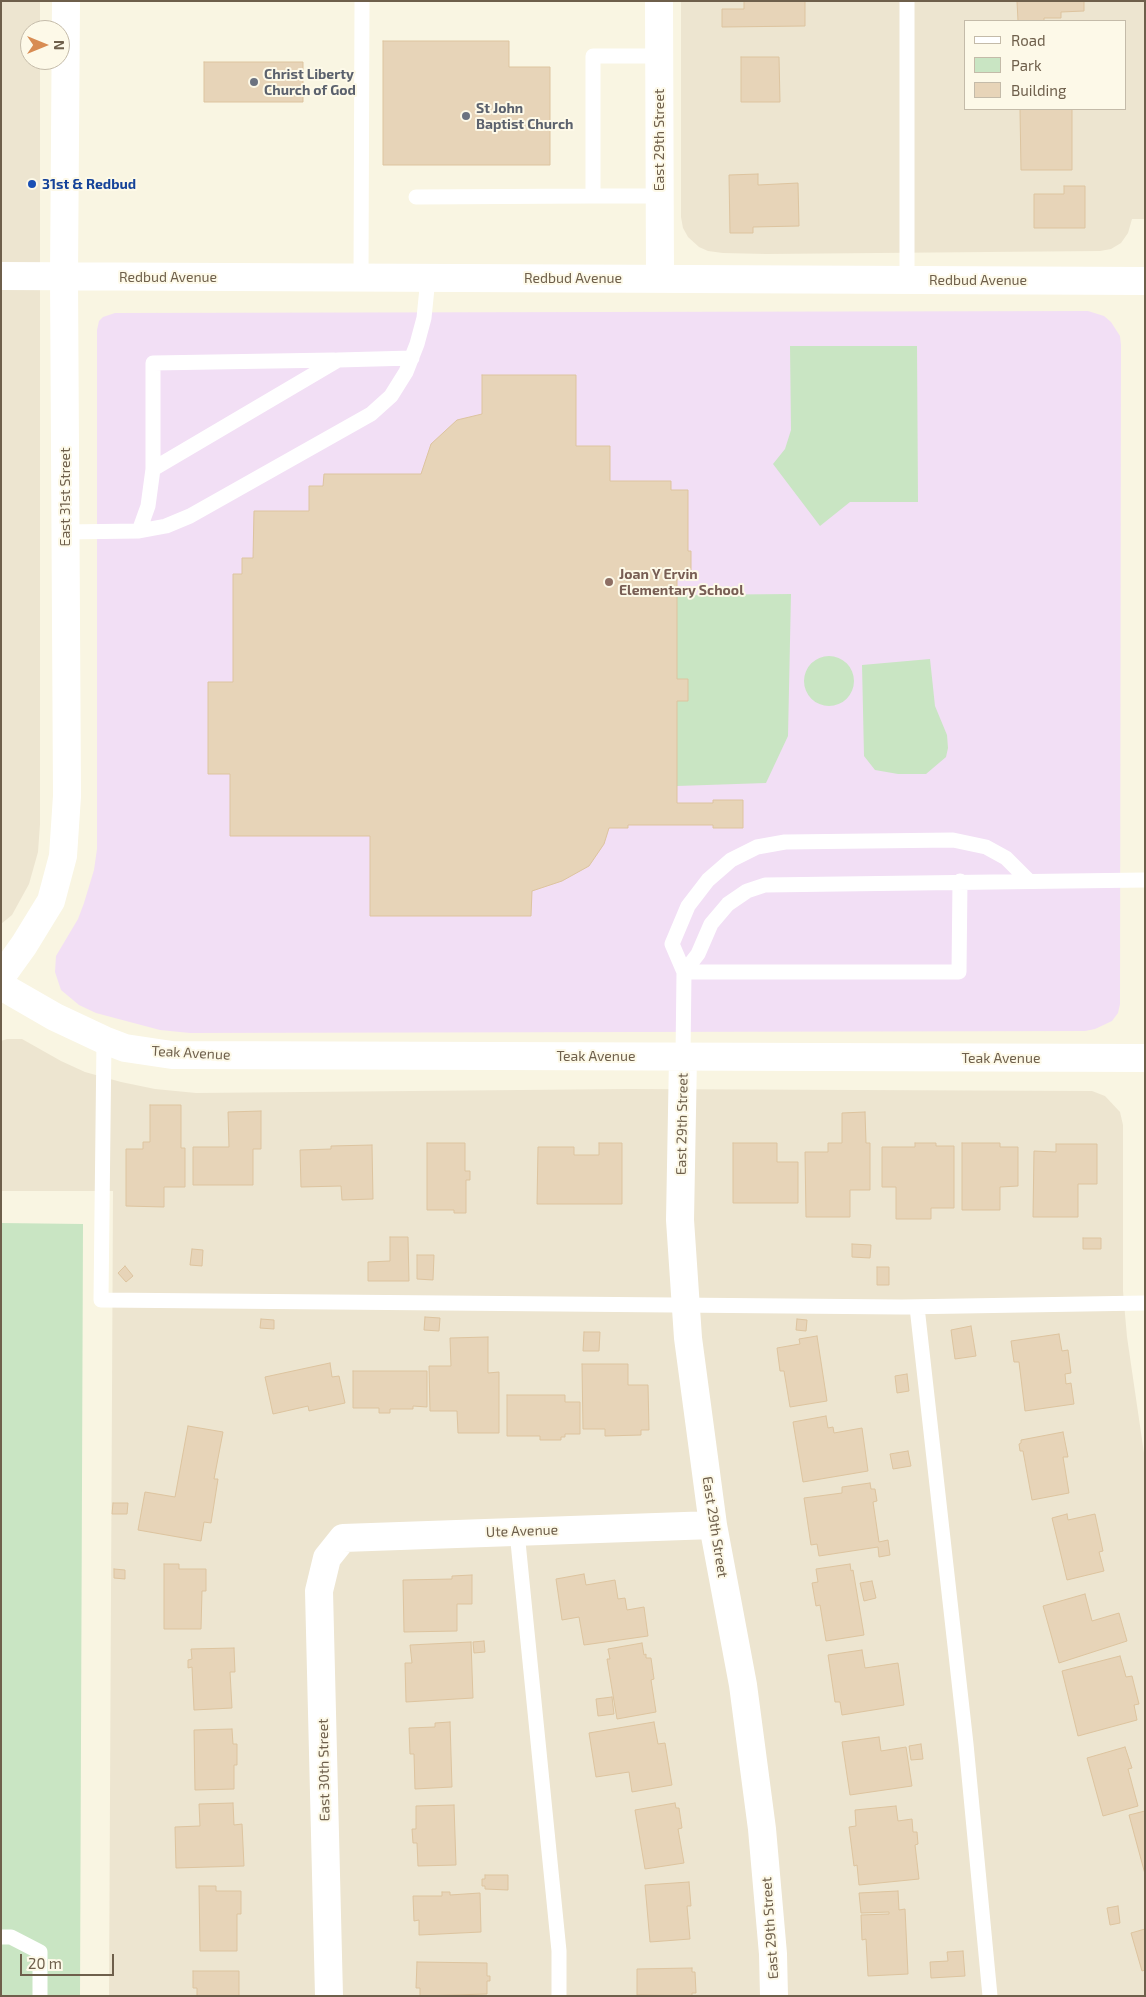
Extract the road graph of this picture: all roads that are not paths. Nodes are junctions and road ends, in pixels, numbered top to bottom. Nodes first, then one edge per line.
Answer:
1 (66, 1) edge
2 (362, 1) edge
3 (659, 1) edge
4 (907, 1) edge
5 (659, 56) junction
6 (593, 196) junction
7 (660, 196) junction
8 (416, 198) dead end
9 (1, 276) edge
10 (64, 276) junction
11 (361, 277) junction
12 (428, 278) junction
13 (660, 278) junction
14 (907, 279) junction
15 (1145, 281) edge
16 (412, 358) junction
17 (338, 360) junction
18 (154, 469) junction
19 (139, 531) junction
20 (65, 532) junction
21 (1145, 880) edge
22 (960, 881) junction
23 (1029, 881) junction
24 (684, 972) junction
25 (1, 977) edge
26 (1, 986) edge
27 (104, 1040) junction
28 (683, 1057) junction
29 (1145, 1058) edge
30 (1145, 1303) edge
31 (685, 1304) junction
32 (916, 1307) junction
33 (714, 1525) junction
34 (517, 1532) junction
35 (335, 1548) joint
36 (1, 1937) edge
37 (40, 1996) edge
38 (329, 1996) edge
39 (559, 1996) edge
40 (774, 1996) edge
41 (990, 1996) edge

1 - 10 street, East 31st Street
2 - 11 lane
3 - 5 street, East 29th Street
4 - 14 lane
5 - 6 lane
5 - 7 street, East 29th Street
6 - 7 lane
6 - 8 lane
7 - 13 street, East 29th Street
9 - 10 street, Redbud Avenue
10 - 11 street, Redbud Avenue
10 - 20 street, East 31st Street
11 - 12 street, Redbud Avenue
12 - 13 street, Redbud Avenue
12 - 16 lane
13 - 14 street, Redbud Avenue
14 - 15 street, Redbud Avenue
16 - 17 lane
16 - 19 lane
17 - 18 lane
17 - 18 lane
18 - 19 lane
19 - 20 lane
20 - 25 street, East 31st Street
21 - 23 lane
22 - 23 lane
22 - 24 lane
22 - 24 lane
23 - 24 lane
24 - 28 lane
26 - 27 street, Teak Avenue
27 - 28 street, Teak Avenue
27 - 31 lane
28 - 29 street, Teak Avenue
28 - 31 street, East 29th Street
30 - 32 lane
31 - 32 lane
31 - 33 street, East 29th Street
32 - 41 lane
33 - 34 street, Ute Avenue
33 - 40 street, East 29th Street
34 - 35 street, Ute Avenue
34 - 39 lane
35 - 38 street, East 30th Street
36 - 37 lane

